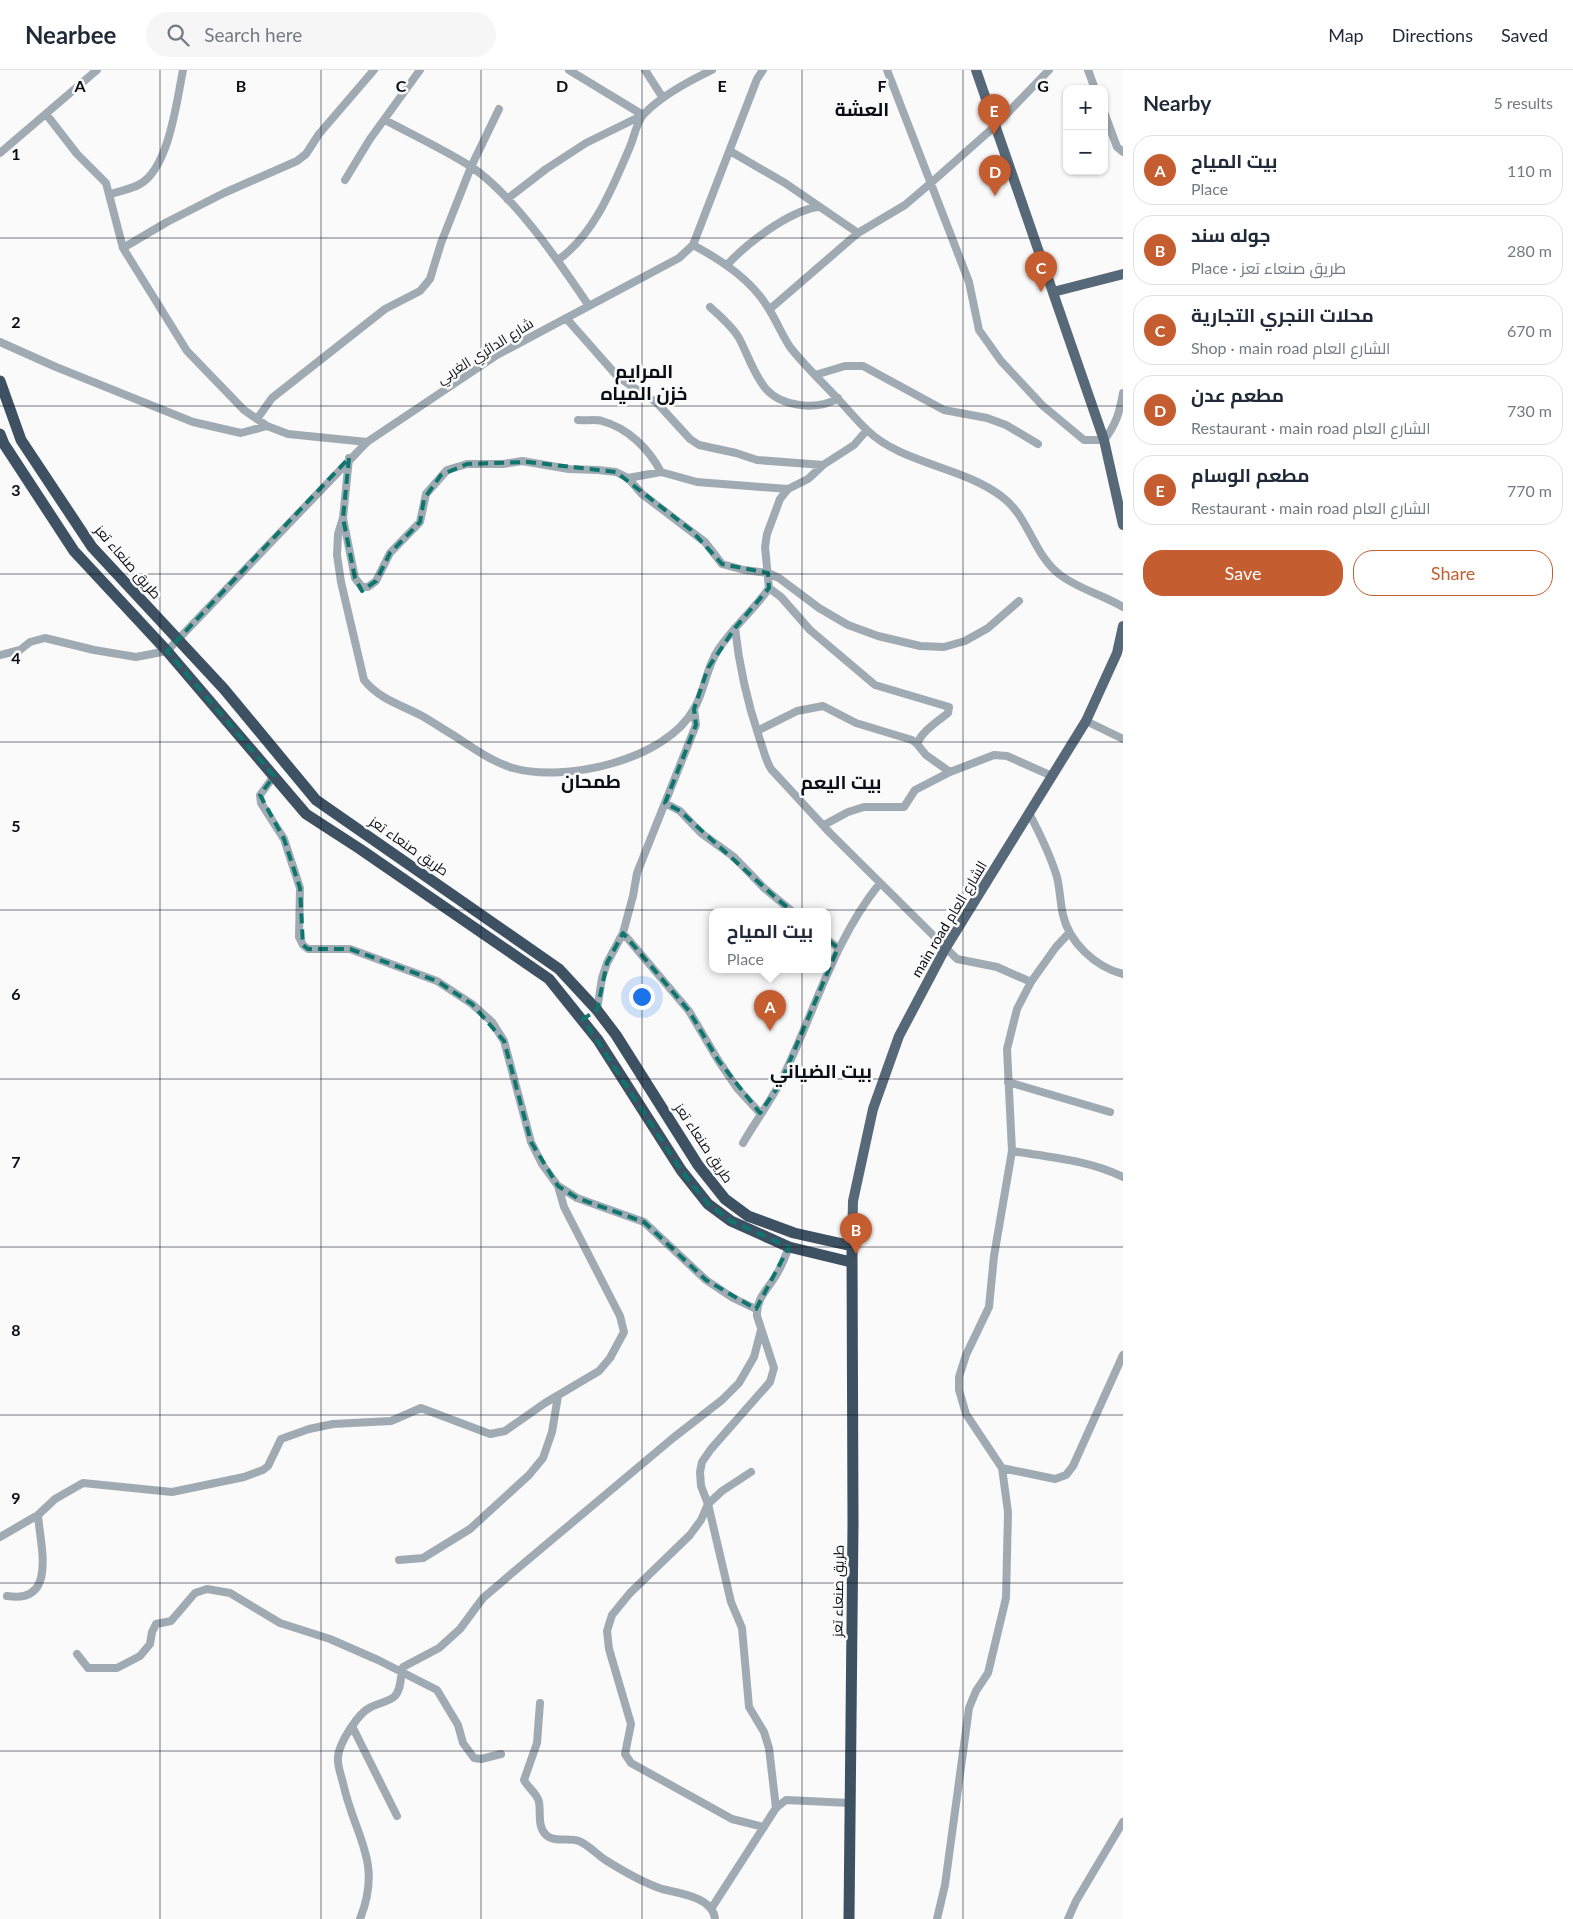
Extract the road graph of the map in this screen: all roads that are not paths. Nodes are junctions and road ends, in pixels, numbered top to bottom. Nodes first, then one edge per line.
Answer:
1 (97, 70) edge
2 (182, 70) edge
3 (374, 70) edge
4 (420, 70) edge
5 (569, 70) edge
6 (645, 70) edge
7 (712, 70) edge
8 (763, 70) edge
9 (887, 70) edge
10 (976, 70) edge
11 (1049, 70) edge
12 (1088, 70) edge
13 (1094, 85) edge
14 (663, 98) junction
15 (499, 109) dead end
16 (46, 114) junction
17 (643, 115) junction
18 (385, 120) junction
19 (1108, 123) edge
20 (994, 127) junction
21 (730, 151) junction
22 (1123, 152) edge
23 (0, 153) edge
24 (471, 166) junction
25 (345, 180) dead end
26 (932, 182) junction
27 (111, 194) junction
28 (507, 199) junction
29 (817, 207) junction
30 (858, 233) junction
31 (694, 246) junction
32 (123, 248) junction
33 (558, 260) junction
34 (727, 264) junction
35 (1123, 274) edge
36 (1053, 292) junction
37 (588, 306) junction
38 (710, 307) dead end
39 (770, 309) junction
40 (566, 318) junction
41 (0, 342) edge
42 (815, 375) junction
43 (0, 381) edge
44 (1123, 393) edge
45 (838, 398) junction
46 (257, 419) junction
47 (578, 420) dead end
48 (267, 426) junction
49 (867, 430) junction
50 (0, 434) edge
51 (1104, 440) junction
52 (367, 442) junction
53 (1038, 444) dead end
54 (350, 458) junction
55 (823, 465) junction
56 (661, 472) junction
57 (628, 478) junction
58 (788, 489) junction
59 (343, 518) junction
60 (1123, 525) edge
61 (768, 573) junction
62 (769, 588) junction
63 (1020, 602) dead end
64 (1123, 607) edge
65 (1123, 626) edge
66 (735, 628) junction
67 (178, 640) junction
68 (167, 651) junction
69 (0, 655) edge
70 (694, 709) junction
71 (1086, 721) junction
72 (757, 732) junction
73 (1123, 739) edge
74 (917, 744) junction
75 (950, 772) junction
76 (274, 776) junction
77 (1052, 776) junction
78 (665, 803) junction
79 (1029, 813) junction
80 (824, 825) junction
81 (880, 883) junction
82 (788, 908) edge
83 (623, 933) junction
84 (1069, 933) junction
85 (831, 942) edge
86 (838, 948) junction
87 (945, 949) junction
88 (831, 964) edge
89 (827, 973) edge
90 (1123, 974) edge
91 (1031, 982) junction
92 (597, 1010) junction
93 (583, 1020) junction
94 (1008, 1082) junction
95 (1110, 1112) dead end
96 (760, 1113) junction
97 (743, 1143) dead end
98 (1012, 1151) junction
99 (1123, 1177) edge
100 (558, 1186) junction
101 (852, 1246) junction
102 (789, 1247) junction
103 (851, 1262) junction
104 (756, 1308) junction
105 (762, 1330) junction
106 (1123, 1355) edge
107 (558, 1396) junction
108 (1002, 1468) junction
109 (751, 1472) dead end
110 (708, 1504) junction
111 (38, 1515) junction
112 (0, 1538) edge
113 (399, 1560) dead end
114 (7, 1596) dead end
115 (77, 1654) dead end
116 (401, 1672) junction
117 (540, 1703) dead end
118 (352, 1726) junction
119 (501, 1754) dead end
120 (850, 1802) junction
121 (776, 1808) junction
122 (397, 1816) dead end
123 (1123, 1822) edge
124 (764, 1827) junction
125 (711, 1909) junction
126 (360, 1919) edge
127 (715, 1919) edge
128 (849, 1919) edge
129 (937, 1919) edge
130 (1068, 1919) edge

1 - 16 street
2 - 27 street
3 - 32 street
4 - 18 street
5 - 17 street
6 - 14 street
7 - 14 street
8 - 21 street
9 - 26 street
10 - 20 main road
11 - 20 street
12 - 13 street
14 - 17 street
15 - 24 street
16 - 23 street
16 - 27 street
17 - 28 street
17 - 33 street
18 - 24 street
18 - 25 street
19 - 22 street
20 - 26 street
20 - 36 main road
21 - 29 street
21 - 31 street
24 - 28 street
24 - 46 street
26 - 30 street
26 - 51 street
27 - 32 street
28 - 33 street
29 - 30 street
29 - 34 street
30 - 39 street
31 - 34 street
31 - 37 street, شارع الدائري الغربي
32 - 46 street
33 - 37 street
34 - 39 street
35 - 36 main road
36 - 51 main road
37 - 40 street, شارع الدائري الغربي
38 - 45 street
39 - 42 street
40 - 52 street, شارع الدائري الغربي
40 - 55 street
41 - 48 street
42 - 45 street
42 - 53 street
43 - 67 highway, طريق صنعاء تعز
44 - 51 street
45 - 49 street
46 - 48 street
47 - 56 street
48 - 52 street
49 - 55 street
49 - 64 street
50 - 68 highway
51 - 60 main road
52 - 54 street, شارع الدائري الغربي
54 - 59 street
54 - 67 street, شارع الدائري الغربي
55 - 58 street
56 - 57 street
56 - 58 street
57 - 59 street
57 - 61 street
58 - 61 street
59 - 70 street
61 - 62 street
61 - 63 street
62 - 66 street
62 - 74 street
65 - 71 main road, main road الشارع العام
66 - 70 street
66 - 72 street
67 - 68 street, شارع الدائري الغربي
67 - 92 highway, طريق صنعاء تعز
68 - 69 street
68 - 76 highway
70 - 78 street
71 - 73 street
71 - 77 main road, main road الشارع العام
72 - 74 street
72 - 80 street
74 - 75 street
75 - 77 street
75 - 80 street
76 - 93 highway
76 - 100 street
77 - 79 main road, main road الشارع العام
78 - 82 street
78 - 83 street
79 - 84 street
79 - 87 main road, main road الشارع العام
80 - 81 street
81 - 86 street
81 - 87 street
83 - 92 street
83 - 96 street
84 - 90 street
84 - 91 street
85 - 86 street
86 - 88 street
87 - 91 street
87 - 101 main road, main road الشارع العام
89 - 96 street
91 - 94 street
92 - 93 highway
92 - 101 highway, طريق صنعاء تعز
93 - 102 highway
94 - 95 street
94 - 98 street
96 - 97 street
98 - 99 street
98 - 108 street
100 - 104 street
100 - 107 street
101 - 103 highway, طريق صنعاء تعز
102 - 103 highway
102 - 104 street
103 - 120 highway, طريق صنعاء تعز
104 - 105 street
105 - 110 street
105 - 116 street
106 - 108 street
107 - 111 street
107 - 113 street
108 - 129 street
109 - 110 street
110 - 121 street
110 - 124 street
111 - 112 street
111 - 114 street
115 - 116 street
116 - 118 street
116 - 119 street
117 - 125 street
118 - 122 street
118 - 126 street
120 - 121 street
120 - 128 highway, طريق صنعاء تعز
121 - 124 street
123 - 130 street
124 - 125 street
125 - 127 street

